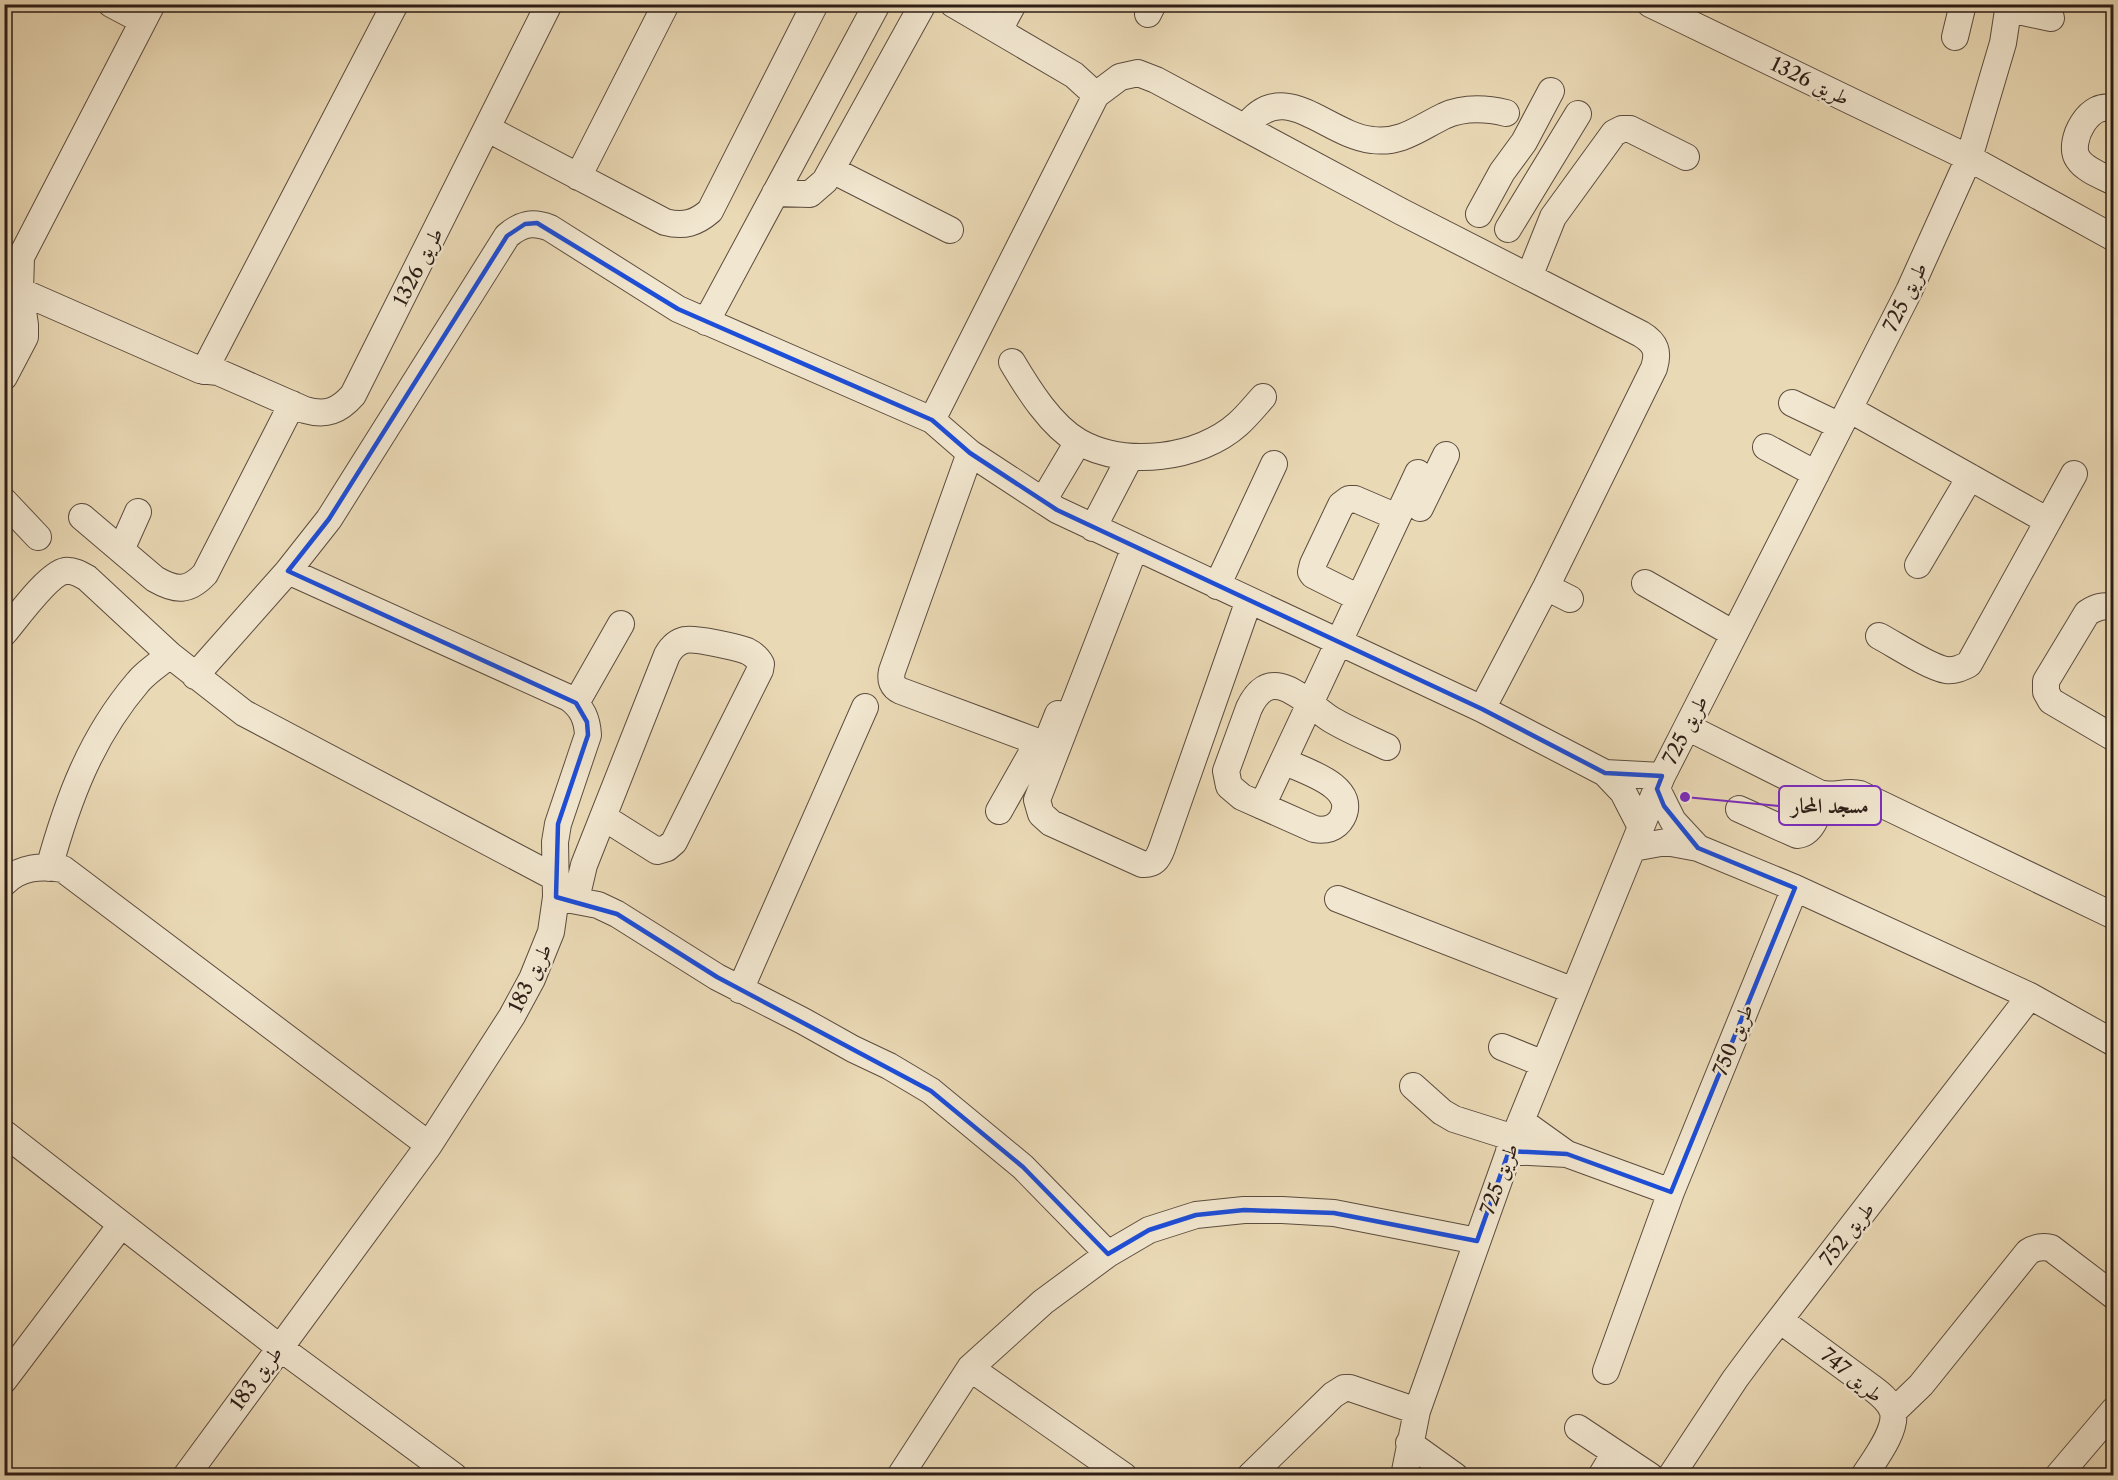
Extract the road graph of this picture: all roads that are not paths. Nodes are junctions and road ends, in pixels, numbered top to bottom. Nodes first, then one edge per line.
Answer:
1 (111, 4) edge
2 (395, 4) edge
3 (549, 4) edge
4 (666, 4) edge
5 (815, 4) edge
6 (877, 4) edge
7 (923, 4) edge
8 (953, 4) edge
9 (1012, 4) edge
10 (1650, 4) edge
11 (1962, 4) edge
12 (2009, 7) edge
13 (148, 13) edge
14 (2051, 18) dead end
15 (999, 30) junction
16 (1955, 37) dead end
17 (1551, 91) dead end
18 (1096, 95) junction
19 (2114, 110) edge
20 (1506, 113) dead end
21 (1578, 114) dead end
22 (1245, 128) junction
23 (488, 129) junction
24 (1522, 145) junction
25 (1686, 157) dead end
26 (1969, 158) junction
27 (1547, 166) junction
28 (832, 170) junction
29 (578, 177) junction
30 (2114, 182) edge
31 (1574, 188) junction
32 (775, 193) junction
33 (1479, 214) dead end
34 (1508, 229) dead end
35 (950, 230) dead end
36 (2114, 238) edge
37 (1529, 277) junction
38 (20, 291) junction
39 (706, 322) junction
40 (1012, 362) dead end
41 (211, 371) junction
42 (4, 377) edge
43 (1263, 397) dead end
44 (1792, 403) dead end
45 (291, 404) junction
46 (1844, 418) junction
47 (932, 420) junction
48 (1078, 441) junction
49 (1766, 447) dead end
50 (970, 453) junction
51 (1446, 455) dead end
52 (1130, 457) junction
53 (1274, 464) dead end
54 (1418, 473) dead end
55 (1816, 474) junction
56 (2074, 474) dead end
57 (1971, 477) junction
58 (4, 501) edge
59 (1043, 501) junction
60 (138, 512) dead end
61 (1397, 517) junction
62 (82, 518) dead end
63 (2048, 521) junction
64 (1093, 528) junction
65 (38, 537) dead end
66 (1128, 544) junction
67 (121, 550) junction
68 (1918, 565) dead end
69 (288, 571) junction
70 (1645, 583) dead end
71 (1217, 586) junction
72 (1546, 587) junction
73 (1359, 597) junction
74 (1570, 599) dead end
75 (1249, 600) junction
76 (2114, 607) edge
77 (621, 624) dead end
78 (4, 633) edge
79 (1734, 634) junction
80 (1879, 636) dead end
81 (1345, 645) junction
82 (170, 656) junction
83 (195, 676) junction
84 (1310, 702) junction
85 (576, 704) junction
86 (865, 707) dead end
87 (1482, 709) junction
88 (1686, 727) junction
89 (2114, 738) edge
90 (1038, 742) junction
91 (1386, 747) dead end
92 (1282, 761) junction
93 (1605, 773) junction
94 (1660, 782) junction
95 (1824, 795) junction
96 (1262, 806) junction
97 (1739, 809) dead end
98 (999, 811) dead end
99 (603, 817) junction
100 (1637, 837) junction
101 (1698, 848) junction
102 (50, 868) junction
103 (4, 883) edge
104 (1795, 888) junction
105 (563, 891) junction
106 (1338, 899) dead end
107 (2114, 916) edge
108 (740, 990) junction
109 (1574, 991) junction
110 (2030, 996) junction
111 (2114, 1043) edge
112 (1502, 1047) dead end
113 (1544, 1064) junction
114 (1413, 1086) dead end
115 (4, 1133) edge
116 (1515, 1137) junction
117 (429, 1145) junction
118 (1671, 1192) junction
119 (121, 1225) junction
120 (1477, 1241) junction
121 (1108, 1254) junction
122 (2114, 1296) edge
123 (1780, 1320) junction
124 (279, 1347) junction
125 (970, 1368) junction
126 (1606, 1371) dead end
127 (4, 1380) edge
128 (2114, 1410) edge
129 (1417, 1411) junction
130 (1893, 1412) junction
131 (1578, 1428) dead end
132 (1409, 1443) junction
133 (1615, 1453) junction
134 (1666, 1475) edge
135 (186, 1476) edge
136 (454, 1476) edge
137 (900, 1476) edge
138 (1124, 1476) edge
139 (1250, 1476) edge
140 (1404, 1476) edge
141 (1455, 1476) edge
142 (1601, 1476) edge
143 (1864, 1476) edge
144 (2058, 1476) edge

1 - 13 street
2 - 41 street
3 - 23 street, طريق 1326
4 - 29 street
5 - 29 street
6 - 32 street
7 - 28 street
8 - 15 street
9 - 15 street
10 - 26 street, طريق 1326
11 - 16 street
12 - 14 street
12 - 26 street, طريق 725
13 - 38 street
15 - 18 street
17 - 24 street
18 - 22 street
18 - 47 street
19 - 30 street
20 - 22 street
21 - 27 street
22 - 37 street
23 - 29 street
23 - 45 street, طريق 1326
24 - 27 street
24 - 33 street
25 - 31 street
26 - 36 street, طريق 1326
26 - 46 street, طريق 725
27 - 31 street
27 - 34 street
28 - 32 street
28 - 35 street
31 - 37 street
32 - 39 street
37 - 72 street
38 - 41 street, طريق 1326
38 - 42 street
39 - 47 street
39 - 69 street
40 - 48 street
41 - 45 street, طريق 1326
43 - 52 street
44 - 46 street
45 - 67 street
46 - 55 street, طريق 725
46 - 57 street
47 - 50 street
48 - 52 street
48 - 59 street
49 - 55 street
50 - 59 street
50 - 90 street
51 - 81 street
52 - 64 street
53 - 71 street
54 - 61 street
55 - 79 street, طريق 725
56 - 63 street
57 - 63 street
57 - 68 street
58 - 65 street
59 - 64 street
60 - 67 street
61 - 73 street
61 - 73 street
62 - 67 street
63 - 80 street
64 - 66 street
66 - 71 street
66 - 75 street
66 - 90 street
69 - 83 street
69 - 85 street
70 - 79 street
71 - 75 street
72 - 74 street
72 - 87 street
73 - 81 street
75 - 81 street
76 - 89 street
77 - 85 street
78 - 82 street
79 - 88 street, طريق 725
81 - 84 street
81 - 87 street
82 - 83 street
82 - 102 street
83 - 105 street
84 - 91 street
84 - 92 street
84 - 96 street
85 - 105 street, طريق 183
86 - 108 street
87 - 93 street
88 - 94 street, طريق 725
88 - 95 street
90 - 98 street
92 - 96 street
92 - 96 street
93 - 94 street
93 - 100 street
94 - 100 street, طريق 725
94 - 101 street
95 - 97 street
95 - 107 street
99 - 99 street
99 - 105 street
100 - 101 street
100 - 109 street, طريق 725
101 - 104 street
102 - 103 street
102 - 117 street
104 - 110 street
104 - 118 street, طريق 750
105 - 108 street
105 - 117 street, طريق 183
106 - 109 street
108 - 121 street
109 - 113 street, طريق 725
110 - 111 street
110 - 123 street, طريق 752
112 - 113 street
113 - 116 street, طريق 725
114 - 116 street
115 - 119 street
116 - 118 street
116 - 120 street, طريق 725
117 - 124 street, طريق 183
118 - 126 street, طريق 750
119 - 124 street
119 - 127 street
120 - 121 street
120 - 129 street, طريق 725
121 - 125 street
122 - 130 street
123 - 130 street, طريق 747
123 - 134 street, طريق 752
124 - 135 street, طريق 183
124 - 136 street
125 - 137 street
125 - 138 street
128 - 144 street
129 - 132 street, طريق 725
129 - 139 street
130 - 143 street, طريق 747
131 - 133 street, طريق 752
132 - 140 street, طريق 725
132 - 141 street
133 - 134 street, طريق 752
133 - 142 street

